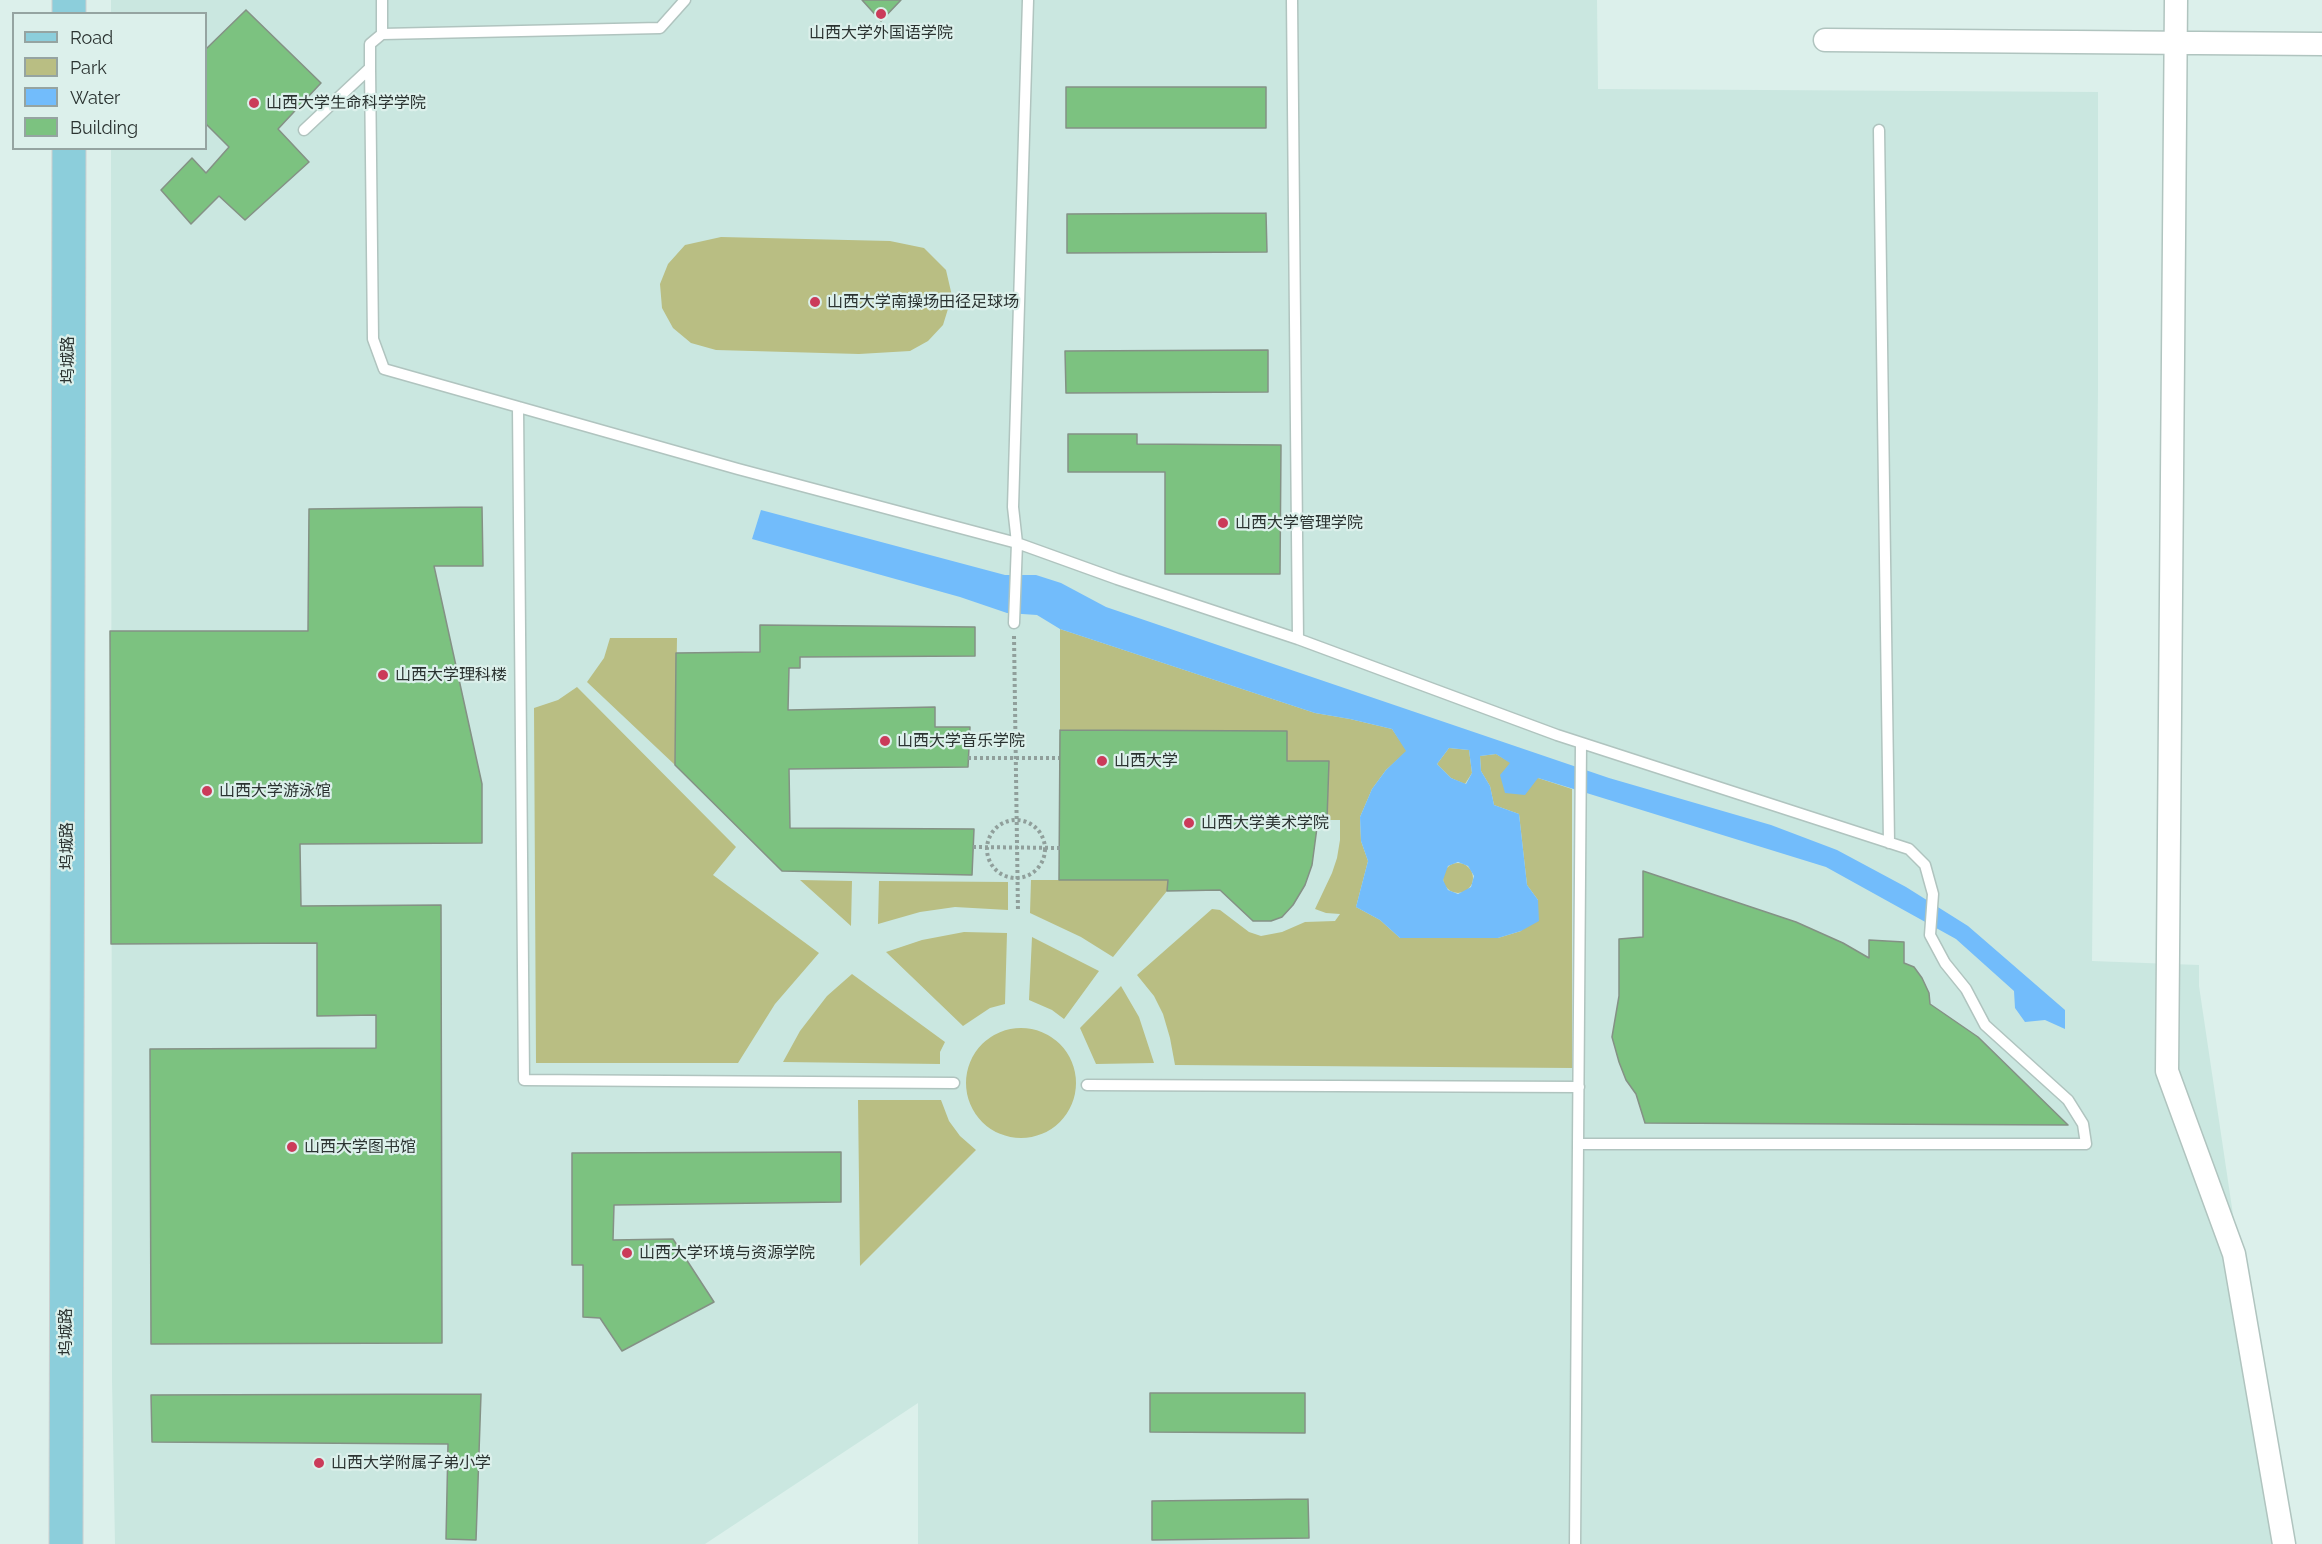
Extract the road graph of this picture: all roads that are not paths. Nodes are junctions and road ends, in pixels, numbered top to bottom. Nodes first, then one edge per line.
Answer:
1 (382, 0) edge
2 (685, 0) edge
3 (1028, 0) edge
4 (1292, 0) edge
5 (2176, 0) edge
6 (382, 34) junction
7 (1825, 40) dead end
8 (2177, 42) junction
9 (2322, 44) edge
10 (370, 68) junction
11 (304, 130) dead end
12 (1879, 130) dead end
13 (69, 150) edge
14 (519, 407) junction
15 (1017, 543) junction
16 (1014, 623) road end
17 (1298, 639) junction
18 (1581, 743) junction
19 (1888, 843) junction
20 (954, 1083) dead end
21 (1087, 1085) dead end
22 (1579, 1087) junction
23 (1579, 1144) junction
24 (66, 1544) edge
25 (1575, 1544) edge
26 (2284, 1544) edge

1 - 6 lane
2 - 6 lane
3 - 15 lane
4 - 17 lane
5 - 8 street
6 - 10 lane
7 - 8 street
8 - 9 street
8 - 26 street
10 - 11 lane
10 - 14 lane
12 - 19 lane
13 - 24 main road, 坞城路
14 - 15 lane
14 - 20 lane
15 - 16 lane
15 - 17 lane
17 - 18 lane
18 - 19 lane
18 - 22 lane
19 - 23 lane
21 - 22 lane
22 - 23 lane
23 - 25 lane

